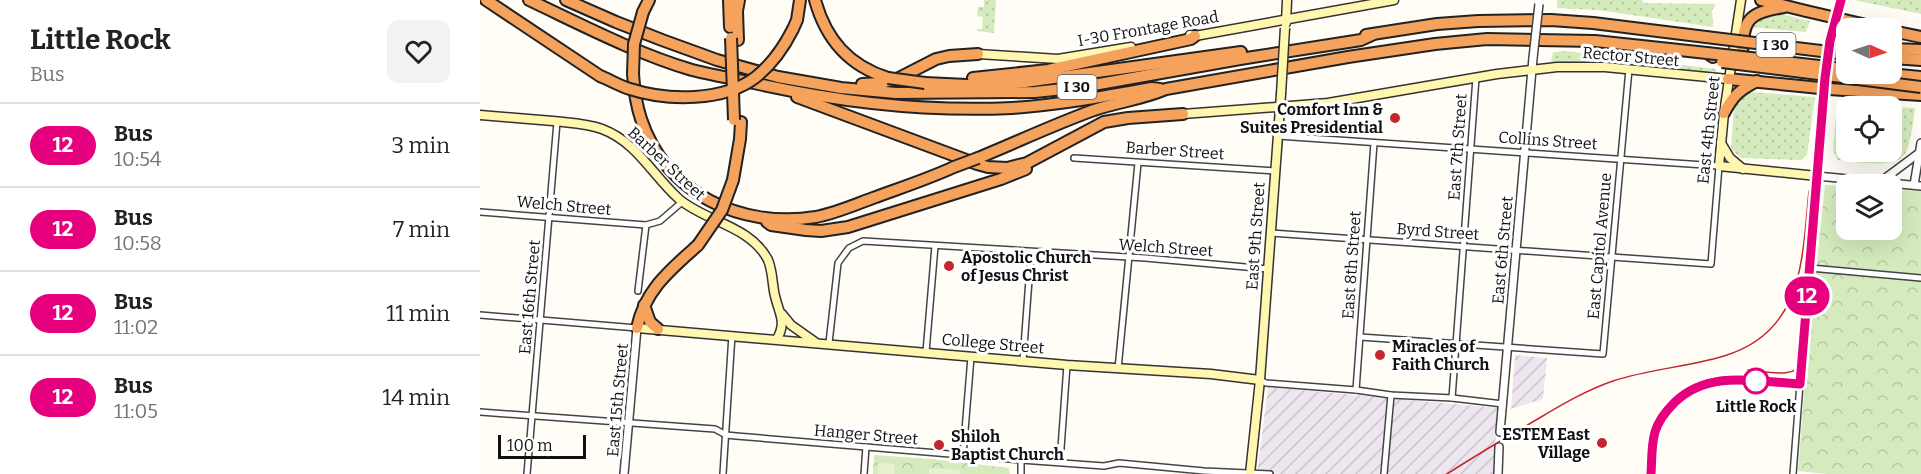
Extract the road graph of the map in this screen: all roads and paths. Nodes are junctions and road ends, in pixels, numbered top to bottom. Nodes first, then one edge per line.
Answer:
1 (529, 0) edge
2 (566, 0) edge
3 (649, 0) edge
4 (729, 0) edge
5 (739, 0) edge
6 (800, 0) edge
7 (815, 0) edge
8 (1287, 0) edge
9 (1394, 0) edge
10 (1741, 0) edge
11 (1761, 0) edge
12 (1841, 0) edge
13 (488, 2) edge
14 (1539, 2) edge
15 (1784, 7) junction
16 (1836, 18) edge
17 (1286, 23) junction
18 (1902, 33) edge
19 (1372, 35) junction
20 (1195, 36) junction
21 (1921, 37) edge
22 (734, 39) junction
23 (1902, 49) edge
24 (1921, 50) edge
25 (1836, 53) edge
26 (978, 54) joint
27 (1707, 54) junction
28 (1902, 59) edge
29 (1921, 60) edge
30 (1836, 68) edge
31 (1532, 69) junction
32 (1629, 69) junction
33 (1902, 75) edge
34 (778, 77) junction
35 (1921, 77) edge
36 (1476, 78) junction
37 (1825, 78) junction
38 (1728, 79) junction
39 (1757, 81) junction
40 (925, 83) junction
41 (769, 86) junction
42 (1921, 87) edge
43 (1166, 89) junction
44 (1921, 95) edge
45 (1280, 107) junction
46 (1724, 113) junction
47 (1183, 114) joint
48 (480, 115) edge
49 (557, 122) junction
50 (1278, 136) junction
51 (1071, 140) junction
52 (1374, 143) junction
53 (1721, 143) junction
54 (1921, 143) edge
55 (1470, 149) junction
56 (1523, 153) junction
57 (1919, 153) junction
58 (1074, 158) dead end
59 (1620, 160) junction
60 (1137, 163) junction
61 (1719, 166) junction
62 (1743, 169) junction
63 (1275, 171) junction
64 (1891, 174) edge
65 (1816, 176) junction
66 (1836, 178) edge
67 (1902, 184) edge
68 (1918, 185) edge
69 (682, 202) junction
70 (480, 212) edge
71 (549, 217) junction
72 (762, 218) junction
73 (646, 225) junction
74 (1271, 233) junction
75 (1367, 240) junction
76 (935, 246) junction
77 (1463, 247) junction
78 (1515, 250) junction
79 (1031, 253) junction
80 (1612, 257) junction
81 (1129, 258) junction
82 (1711, 264) joint
83 (1810, 268) junction
84 (1268, 269) junction
85 (1921, 278) edge
86 (638, 291) dead end
87 (644, 305) junction
88 (779, 310) junction
89 (480, 315) edge
90 (540, 320) junction
91 (791, 325) junction
92 (637, 328) junction
93 (658, 329) junction
94 (732, 335) junction
95 (1360, 337) junction
96 (777, 339) junction
97 (788, 340) junction
98 (815, 342) junction
99 (829, 344) junction
100 (1456, 344) junction
101 (1508, 346) junction
102 (926, 352) junction
103 (971, 357) junction
104 (1023, 360) junction
105 (1066, 365) junction
106 (1118, 369) junction
107 (1260, 380) junction
108 (1800, 384) junction
109 (1356, 390) junction
110 (1391, 395) junction
111 (1452, 398) junction
112 (1503, 404) junction
113 (480, 412) edge
114 (532, 416) junction
115 (629, 424) junction
116 (1500, 432) dead end
117 (726, 435) junction
118 (866, 447) junction
119 (1499, 447) dead end
120 (963, 455) junction
121 (1021, 460) junction
122 (1060, 462) junction
123 (1104, 466) junction
124 (1250, 473) edge
125 (527, 474) edge
126 (624, 474) edge
127 (723, 474) edge
128 (864, 474) edge
129 (1021, 474) edge
130 (1104, 474) edge
131 (1270, 474) edge
132 (1384, 474) edge
133 (1498, 474) edge
134 (1651, 474) edge
135 (1792, 474) edge

1 - 41 highway, I 30
2 - 34 highway, I 30
3 - 72 highway, bridge
4 - 22 highway
5 - 22 highway
6 - 13 highway, bridge
7 - 40 highway, bridge
8 - 17 main road, East 9th Street
9 - 17 main road, I-30 Frontage Road
10 - 38 main road, East 4th Street
11 - 15 highway, I 30
12 - 37 main road
14 - 31 street, East 6th Street, bridge
15 - 16 highway, I 30, bridge
15 - 37 highway
17 - 20 main road, I-30 Frontage Road
17 - 45 main road, East 9th Street, bridge
18 - 21 highway
19 - 25 highway, I 30, bridge
19 - 34 highway, I 30
19 - 40 highway
20 - 26 main road, I-30 Frontage Road
20 - 40 highway
22 - 87 highway, bridge
23 - 24 highway
26 - 34 highway
27 - 30 highway, I 30, bridge
27 - 42 highway, bridge
27 - 43 highway, I 30
28 - 29 highway
31 - 32 main road, Rector Street
31 - 36 main road
31 - 56 street, East 6th Street
32 - 38 main road, Rector Street
32 - 59 street, East Capitol Avenue
33 - 35 highway
36 - 45 main road
36 - 55 street, East 7th Street
37 - 65 main road
38 - 39 highway
38 - 46 main road, East 4th Street
39 - 44 highway, bridge
39 - 46 highway
41 - 43 highway, I 30
41 - 51 highway
43 - 72 highway, bridge
45 - 47 main road
45 - 50 main road, East 9th Street
46 - 53 main road, East 4th Street
47 - 51 highway
48 - 49 main road, Barber Street
49 - 69 main road, Barber Street
49 - 71 street, East 16th Street
50 - 52 street, Collins Street
50 - 63 main road, East 9th Street
51 - 72 highway
52 - 55 street, Collins Street
52 - 75 street, East 8th Street
53 - 61 main road, East 4th Street
53 - 62 main road
54 - 57 street
55 - 56 street, Collins Street
55 - 77 street, East 7th Street
56 - 59 street, Collins Street
56 - 78 street, East 6th Street
57 - 64 street
57 - 68 street
58 - 60 street, Barber Street
59 - 61 street, Collins Street
59 - 80 street, East Capitol Avenue
60 - 63 street, Barber Street
60 - 81 street
61 - 62 main road, Collins Street
61 - 82 street, East 4th Street
62 - 65 main road, Collins Street
63 - 74 main road, East 9th Street
65 - 66 street
65 - 83 street
67 - 68 street
69 - 73 street
69 - 88 main road, Barber Street
70 - 71 street, Welch Street
71 - 73 street, Welch Street
71 - 90 street, East 16th Street
73 - 86 street
74 - 75 street, Byrd Street
74 - 84 main road, East 9th Street
75 - 77 street, Byrd Street
75 - 95 street, East 8th Street
76 - 79 street, Welch Street
76 - 99 street, Welch Street
76 - 102 street
77 - 78 street, Byrd Street
77 - 100 street, East 7th Street
78 - 80 street, Byrd Street
78 - 101 street, East 6th Street
79 - 81 street, Welch Street
79 - 104 street
80 - 82 street, Byrd Street
80 - 101 street, East Capitol Avenue
81 - 84 street, Welch Street
81 - 106 street
83 - 85 street
83 - 108 street
84 - 107 main road, East 9th Street
87 - 92 highway
87 - 93 highway
88 - 91 main road, Barber Street
88 - 96 main road, Barber Street
89 - 90 street, College Street
90 - 92 street, College Street
90 - 114 street, East 16th Street
91 - 97 main road
91 - 98 main road, Barber Street
92 - 93 main road, College Street
92 - 115 street, East 15th Street
93 - 94 main road, College Street
94 - 96 main road, College Street
94 - 117 street
95 - 100 street
95 - 109 street, East 8th Street
96 - 97 main road, College Street
97 - 98 main road, College Street
98 - 99 main road, College Street
99 - 102 main road, College Street
100 - 101 street
100 - 111 street, East 7th Street
101 - 112 street, East 6th Street
102 - 103 main road, College Street
103 - 104 main road, College Street
103 - 120 street
104 - 105 main road, College Street
105 - 106 main road, College Street
105 - 122 street
106 - 107 main road, College Street
107 - 109 street, College Street
107 - 124 main road, East 9th Street
108 - 134 street
108 - 135 street
109 - 110 street, College Street
110 - 111 street, College Street
110 - 132 street
111 - 112 street, College Street
112 - 116 street, East 6th Street
113 - 114 street, Hanger Street
114 - 115 street, Hanger Street
114 - 125 street, East 16th Street
115 - 117 street, Hanger Street
115 - 126 street, East 15th Street
117 - 118 street, Hanger Street
117 - 127 street
118 - 120 street, Hanger Street
118 - 128 street
119 - 133 street
120 - 121 street, Hanger Street
121 - 122 street, Hanger Street
121 - 129 street
122 - 123 street, Hanger Street
123 - 124 street, Hanger Street
123 - 130 street
124 - 131 street, Hanger Street

